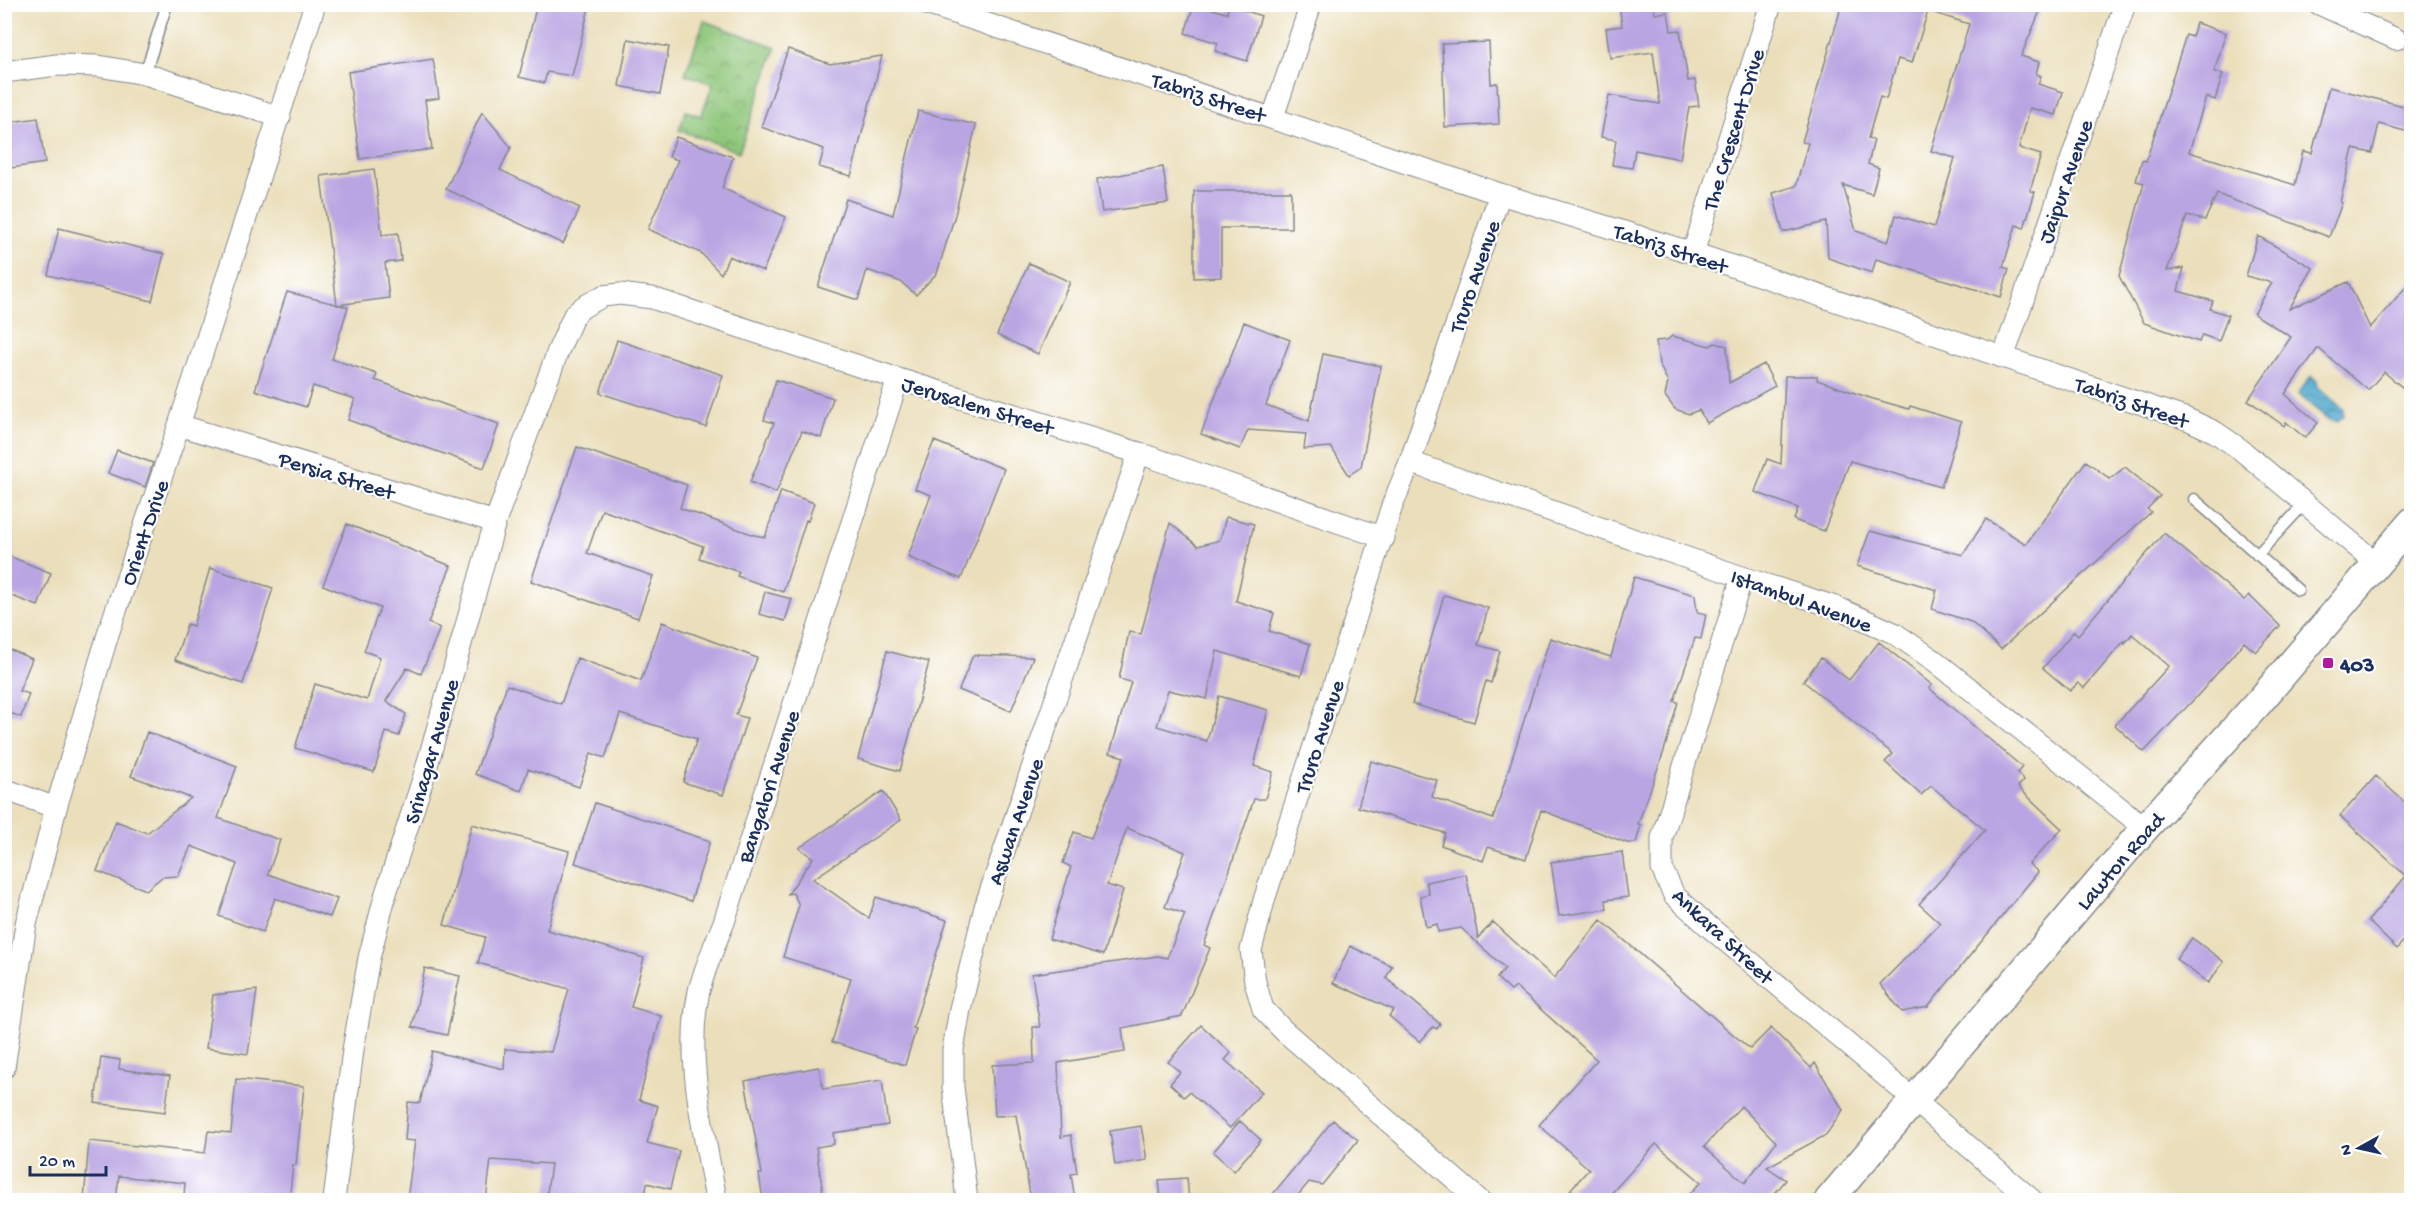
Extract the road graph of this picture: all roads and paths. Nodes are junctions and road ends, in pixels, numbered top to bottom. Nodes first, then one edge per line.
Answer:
1 (167, 4) edge
2 (315, 4) edge
3 (927, 4) edge
4 (1311, 4) edge
5 (1771, 4) edge
6 (2125, 4) edge
7 (2319, 4) edge
8 (949, 8) edge
9 (2396, 39) dead end
10 (4, 72) edge
11 (145, 74) junction
12 (280, 117) junction
13 (1273, 117) junction
14 (1500, 194) junction
15 (1693, 253) junction
16 (574, 315) joint
17 (2003, 358) junction
18 (898, 379) junction
19 (179, 425) junction
20 (1139, 453) junction
21 (1410, 462) junction
22 (2194, 499) dead end
23 (2304, 504) junction
24 (495, 522) junction
25 (2412, 522) edge
26 (1384, 538) junction
27 (2257, 555) junction
28 (2376, 563) junction
29 (1742, 577) junction
30 (2298, 590) dead end
31 (4, 789) edge
32 (56, 808) junction
33 (2145, 828) junction
34 (4, 1068) edge
35 (1914, 1101) junction
36 (334, 1200) edge
37 (716, 1200) edge
38 (967, 1200) edge
39 (1479, 1200) edge
40 (1829, 1200) edge
41 (2032, 1200) edge

1 - 11 lane
2 - 12 street, Orient Drive
3 - 8 street, Tabriz Street
4 - 13 street
5 - 15 street, The Crescent Drive
6 - 17 street, Jaipur Avenue
7 - 9 street
8 - 13 street, Tabriz Street
10 - 11 street
11 - 12 street
12 - 19 street, Orient Drive
13 - 14 street, Tabriz Street
14 - 15 street, Tabriz Street
14 - 21 street, Truro Avenue
15 - 17 street, Tabriz Street
16 - 18 street, Jerusalem Street
16 - 24 street, Srinagar Avenue
17 - 23 street, Tabriz Street
18 - 20 street, Jerusalem Street
18 - 37 street, Bangalori Avenue
19 - 24 street, Persia Street
19 - 32 street, Orient Drive
20 - 26 street, Jerusalem Street
20 - 38 street, Aswan Avenue
21 - 26 street, Truro Avenue
21 - 29 street, Istambul Avenue
22 - 27 lane
23 - 27 lane
23 - 28 street, Tabriz Street
24 - 36 street, Srinagar Avenue
25 - 28 street, Lawton Road
26 - 39 street, Truro Avenue
27 - 30 lane
28 - 33 street, Lawton Road
29 - 33 street, Istambul Avenue
29 - 35 street, Ankara Street
31 - 32 street
32 - 34 street, Orient Drive
33 - 35 street, Lawton Road
35 - 40 street, Lawton Road
35 - 41 street, Ankara Street

